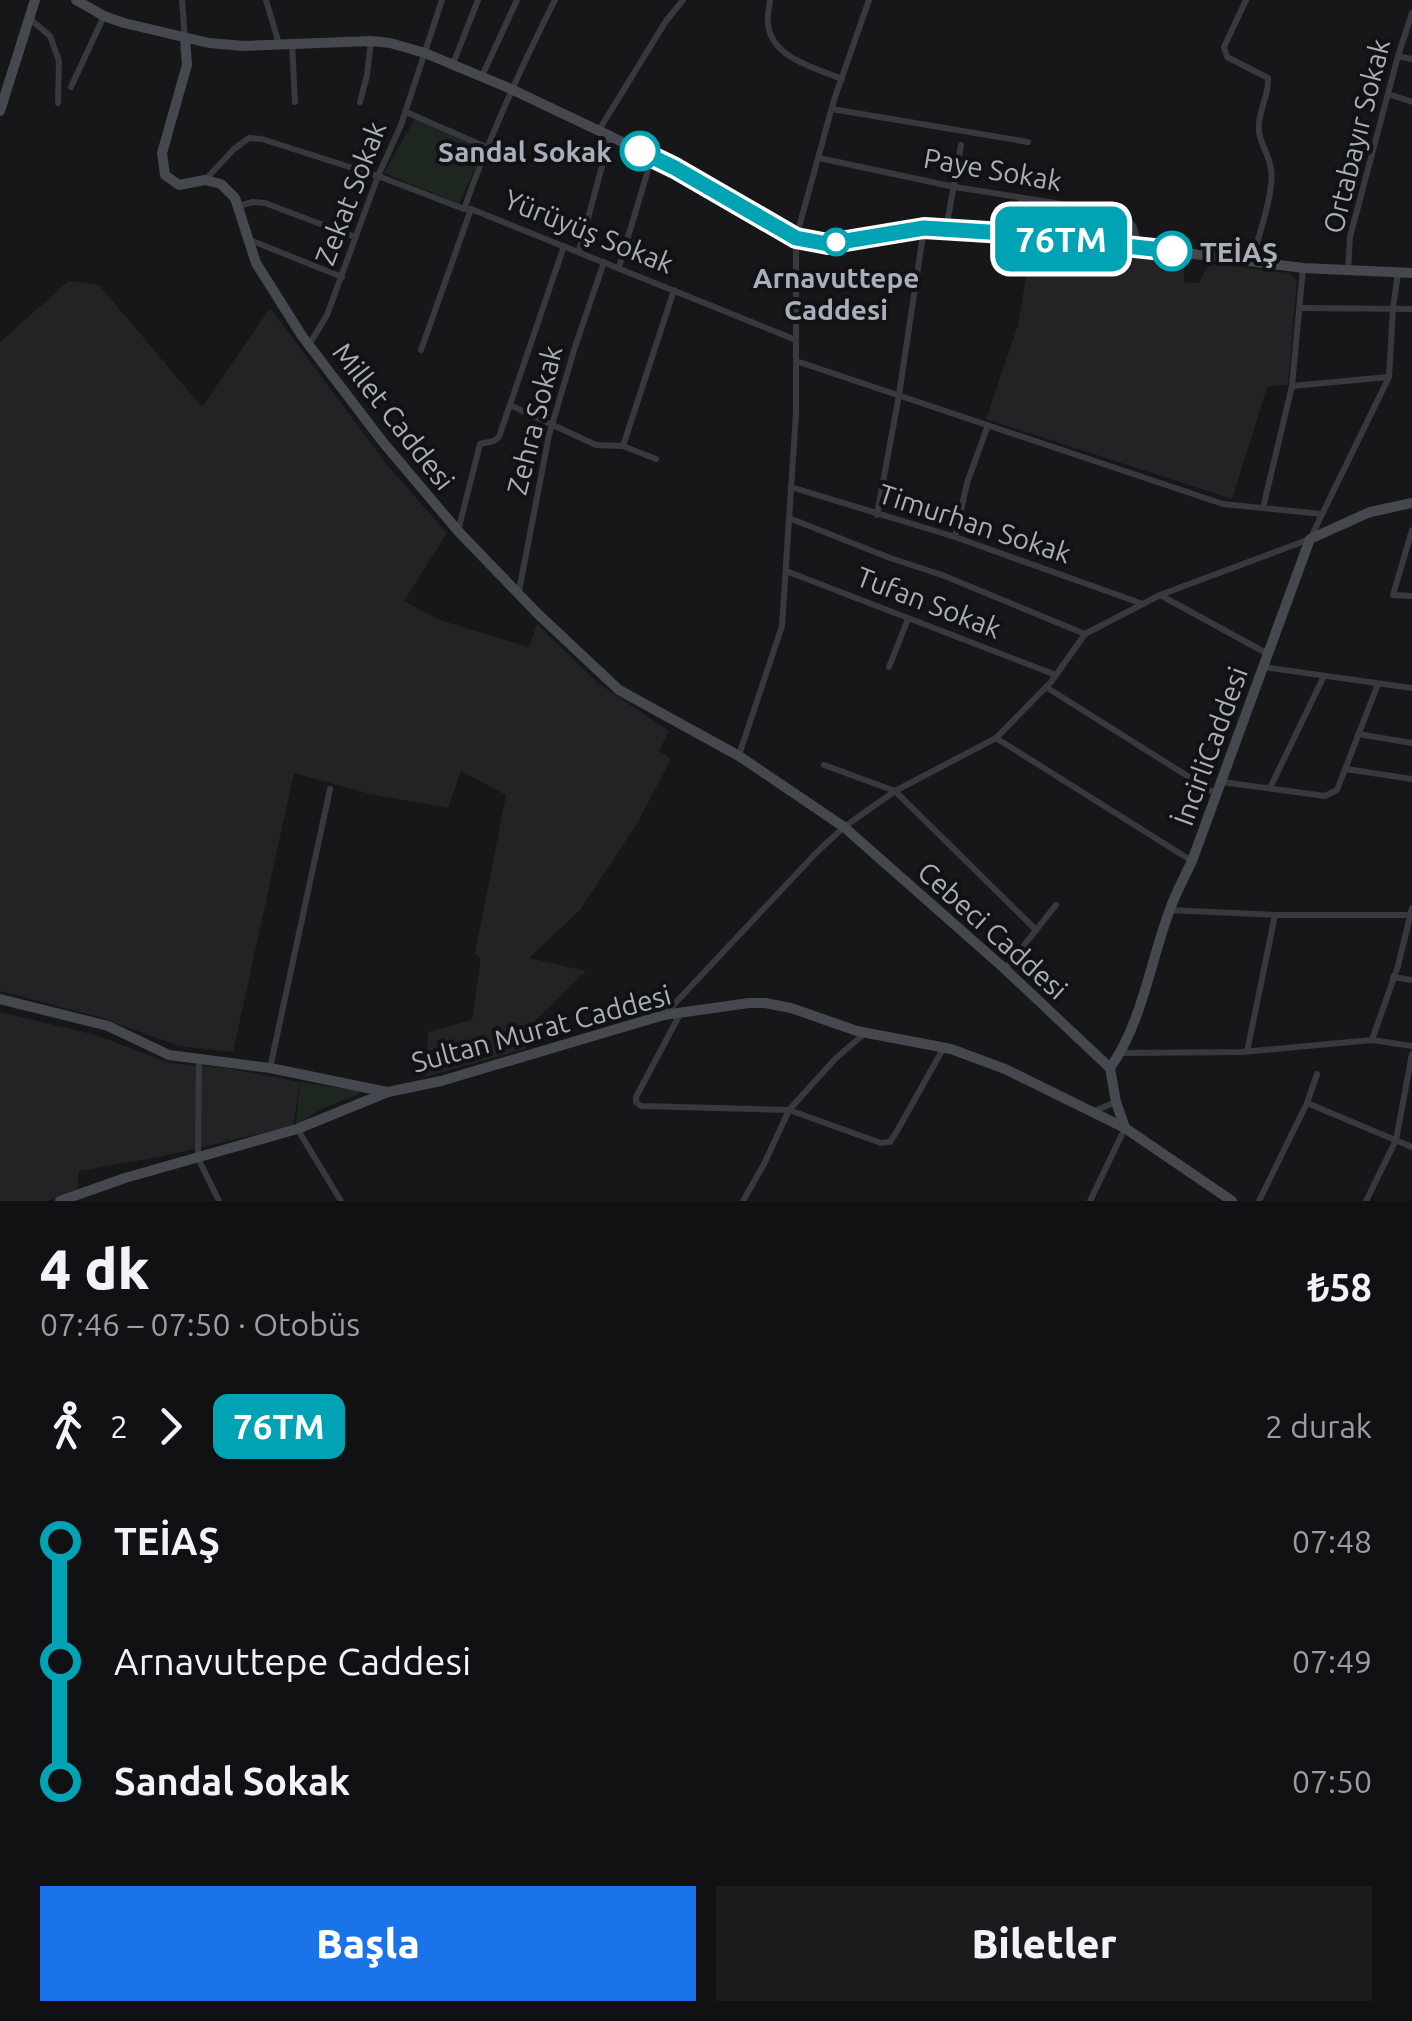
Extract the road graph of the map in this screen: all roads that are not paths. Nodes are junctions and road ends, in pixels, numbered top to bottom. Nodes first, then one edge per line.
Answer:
1 (35, 0) edge
2 (76, 0) edge
3 (182, 0) edge
4 (266, 0) edge
5 (442, 0) edge
6 (478, 0) edge
7 (517, 0) edge
8 (555, 0) edge
9 (683, 0) edge
10 (770, 0) edge
11 (869, 0) edge
12 (1246, 0) edge
13 (1412, 13) edge
14 (104, 16) junction
15 (28, 18) junction
16 (185, 39) junction
17 (370, 41) junction
18 (279, 44) junction
19 (292, 44) junction
20 (425, 53) junction
21 (1398, 56) junction
22 (1412, 59) edge
23 (453, 64) junction
24 (482, 77) junction
25 (842, 78) junction
26 (72, 87) dead end
27 (511, 88) junction
28 (1388, 94) junction
29 (296, 102) dead end
30 (360, 102) dead end
31 (1412, 102) edge
32 (58, 103) dead end
33 (832, 109) junction
34 (0, 111) edge
35 (406, 112) junction
36 (604, 133) junction
37 (1028, 142) dead end
38 (960, 145) dead end
39 (486, 147) junction
40 (652, 157) junction
41 (818, 158) junction
42 (378, 176) junction
43 (205, 180) junction
44 (954, 188) junction
45 (1021, 198) junction
46 (238, 206) junction
47 (467, 209) junction
48 (924, 228) junction
49 (946, 229) junction
50 (1017, 234) junction
51 (355, 237) junction
52 (796, 238) junction
53 (248, 239) junction
54 (564, 246) junction
55 (1139, 246) junction
56 (579, 251) junction
57 (1252, 260) junction
58 (604, 262) junction
59 (619, 267) junction
60 (1304, 268) junction
61 (1348, 271) junction
62 (1398, 272) junction
63 (1412, 273) edge
64 (342, 277) junction
65 (674, 290) junction
66 (1300, 308) junction
67 (1393, 308) junction
68 (1412, 309) edge
69 (796, 340) junction
70 (310, 345) junction
71 (422, 350) dead end
72 (796, 361) junction
73 (1389, 376) junction
74 (1292, 386) junction
75 (899, 395) junction
76 (510, 405) junction
77 (552, 425) junction
78 (988, 425) junction
79 (624, 446) junction
80 (656, 459) dead end
81 (791, 487) junction
82 (1412, 503) edge
83 (1264, 508) junction
84 (877, 514) junction
85 (1322, 514) junction
86 (789, 518) junction
87 (1412, 530) edge
88 (458, 531) junction
89 (955, 537) junction
90 (1310, 539) junction
91 (786, 571) junction
92 (518, 592) junction
93 (1160, 595) junction
94 (1412, 596) edge
95 (1143, 604) junction
96 (908, 618) junction
97 (1085, 634) junction
98 (1268, 654) junction
99 (889, 667) dead end
100 (1263, 667) junction
101 (1056, 675) junction
102 (1324, 676) junction
103 (1378, 684) junction
104 (1046, 687) junction
105 (1412, 688) edge
106 (1358, 734) junction
107 (996, 738) junction
108 (1412, 744) edge
109 (739, 756) junction
110 (824, 765) dead end
111 (1346, 769) junction
112 (1412, 779) edge
113 (1218, 788) junction
114 (1270, 788) junction
115 (330, 789) dead end
116 (895, 790) junction
117 (844, 826) junction
118 (1192, 861) junction
119 (1056, 905) dead end
120 (1170, 910) junction
121 (1411, 912) edge
122 (1275, 915) junction
123 (1036, 930) junction
124 (1005, 969) junction
125 (1393, 977) junction
126 (1412, 980) edge
127 (0, 1000) edge
128 (681, 1012) junction
129 (664, 1014) junction
130 (865, 1033) junction
131 (1372, 1040) junction
132 (943, 1048) junction
133 (1412, 1050) edge
134 (1247, 1052) junction
135 (1121, 1053) junction
136 (199, 1058) junction
137 (270, 1068) junction
138 (1110, 1068) junction
139 (1317, 1074) dead end
140 (388, 1092) junction
141 (1116, 1102) junction
142 (1307, 1103) junction
143 (789, 1110) junction
144 (1090, 1112) junction
145 (1124, 1128) junction
146 (297, 1129) junction
147 (1396, 1140) junction
148 (1412, 1147) edge
149 (198, 1158) junction
150 (60, 1201) edge
151 (219, 1201) edge
152 (341, 1201) edge
153 (743, 1201) edge
154 (1090, 1201) edge
155 (1232, 1201) edge
156 (1260, 1201) edge
157 (1366, 1201) edge

1 - 15 street
2 - 14 street
3 - 16 street
4 - 18 street
5 - 20 street, Zekat Sokak
6 - 23 street
7 - 24 street
8 - 27 street
9 - 36 street
10 - 25 street
11 - 25 street
12 - 57 street
13 - 21 street, Ortabayır Sokak
14 - 16 street
14 - 26 street
15 - 32 street
15 - 34 street
16 - 18 street
16 - 43 street
17 - 19 street
17 - 20 street
17 - 30 street
18 - 19 street
19 - 29 street
20 - 23 street
20 - 35 street, Zekat Sokak
21 - 22 street
21 - 28 street, Ortabayır Sokak
23 - 24 street
24 - 27 street
25 - 33 street
27 - 36 street
27 - 39 street
28 - 31 street
28 - 61 street, Ortabayır Sokak
33 - 37 street
33 - 41 street
35 - 39 street
35 - 42 street, Zekat Sokak
36 - 40 street
36 - 56 street
38 - 44 street
39 - 47 street
40 - 52 street
40 - 59 street
41 - 44 street, Paye Sokak
41 - 52 street
42 - 43 street, Yürüyüş Sokak
42 - 47 street, Yürüyüş Sokak
42 - 51 street, Zekat Sokak
43 - 46 street
44 - 45 street, Paye Sokak
44 - 49 street
45 - 50 street
45 - 55 street, Paye Sokak
46 - 51 street
46 - 53 street, Millet Caddesi
47 - 54 street, Yürüyüş Sokak
47 - 71 street
48 - 49 street
48 - 52 street
48 - 75 street
49 - 50 street
50 - 55 street
51 - 64 street, Zekat Sokak
52 - 69 street
53 - 64 street
53 - 70 street, Millet Caddesi
54 - 56 street, Yürüyüş Sokak
54 - 76 street
55 - 57 street
56 - 58 street, Yürüyüş Sokak
57 - 60 street
58 - 59 street, Yürüyüş Sokak
58 - 77 street, Zehra Sokak
59 - 65 street, Yürüyüş Sokak
60 - 61 street
60 - 66 street
61 - 62 street
62 - 63 street
62 - 67 street
64 - 70 street, Zekat Sokak
65 - 69 street, Yürüyüş Sokak
65 - 79 street
66 - 67 street
66 - 74 street
67 - 68 street
67 - 73 street
69 - 72 street
70 - 88 street, Millet Caddesi
72 - 75 street
72 - 81 street
73 - 74 street
73 - 85 street
74 - 83 street
75 - 78 street
75 - 84 street
76 - 77 street
76 - 88 street
77 - 79 street
77 - 92 street, Zehra Sokak
78 - 83 street
78 - 89 street
79 - 80 street
81 - 84 street, Timurhan Sokak
81 - 86 street
82 - 90 street
83 - 85 street
84 - 89 street, Timurhan Sokak
85 - 90 street
86 - 91 street
86 - 97 street
87 - 94 street
88 - 92 street, Millet Caddesi
89 - 95 street, Timurhan Sokak
90 - 93 street
90 - 98 street, İncirliCaddesi
91 - 96 street, Tufan Sokak
91 - 109 street
92 - 109 street, Millet Caddesi
93 - 95 street
93 - 98 street
95 - 97 street
96 - 99 street
96 - 101 street, Tufan Sokak
97 - 101 street
98 - 100 street, İncirliCaddesi
100 - 102 street
100 - 113 street, İncirliCaddesi
101 - 104 street
102 - 103 street
102 - 114 street
103 - 105 street
103 - 106 street
104 - 107 street
104 - 113 street
106 - 108 street
106 - 111 street
107 - 116 street
107 - 118 street
109 - 117 street, Cebeci Caddesi
110 - 116 street
111 - 112 street
111 - 114 street
113 - 114 street
113 - 118 street, İncirliCaddesi
115 - 137 street
116 - 117 street
116 - 123 street
117 - 124 street, Cebeci Caddesi
117 - 129 street
118 - 120 street, İncirliCaddesi
119 - 123 street
120 - 122 street
120 - 135 street, İncirliCaddesi
121 - 122 street
121 - 125 street
122 - 134 street
123 - 124 street
124 - 138 street, Cebeci Caddesi
125 - 126 street
125 - 131 street
127 - 136 street
128 - 129 street, Sultan Murat Caddesi
128 - 130 street, Sultan Murat Caddesi
128 - 143 street
129 - 140 street, Sultan Murat Caddesi
130 - 132 street, Sultan Murat Caddesi
130 - 143 street
131 - 133 street
131 - 134 street
132 - 143 street
132 - 144 street, Sultan Murat Caddesi
133 - 147 street
134 - 135 street
135 - 138 street, İncirliCaddesi
136 - 137 street
136 - 149 street
137 - 140 street
138 - 141 street
139 - 142 street
140 - 146 street, Sultan Murat Caddesi
141 - 144 street
141 - 145 street
142 - 147 street
142 - 156 street
143 - 153 street
144 - 145 street, Sultan Murat Caddesi
145 - 154 street
145 - 155 street
146 - 149 street, Sultan Murat Caddesi
146 - 152 street
147 - 148 street
147 - 157 street
149 - 150 street, Sultan Murat Caddesi
149 - 151 street

